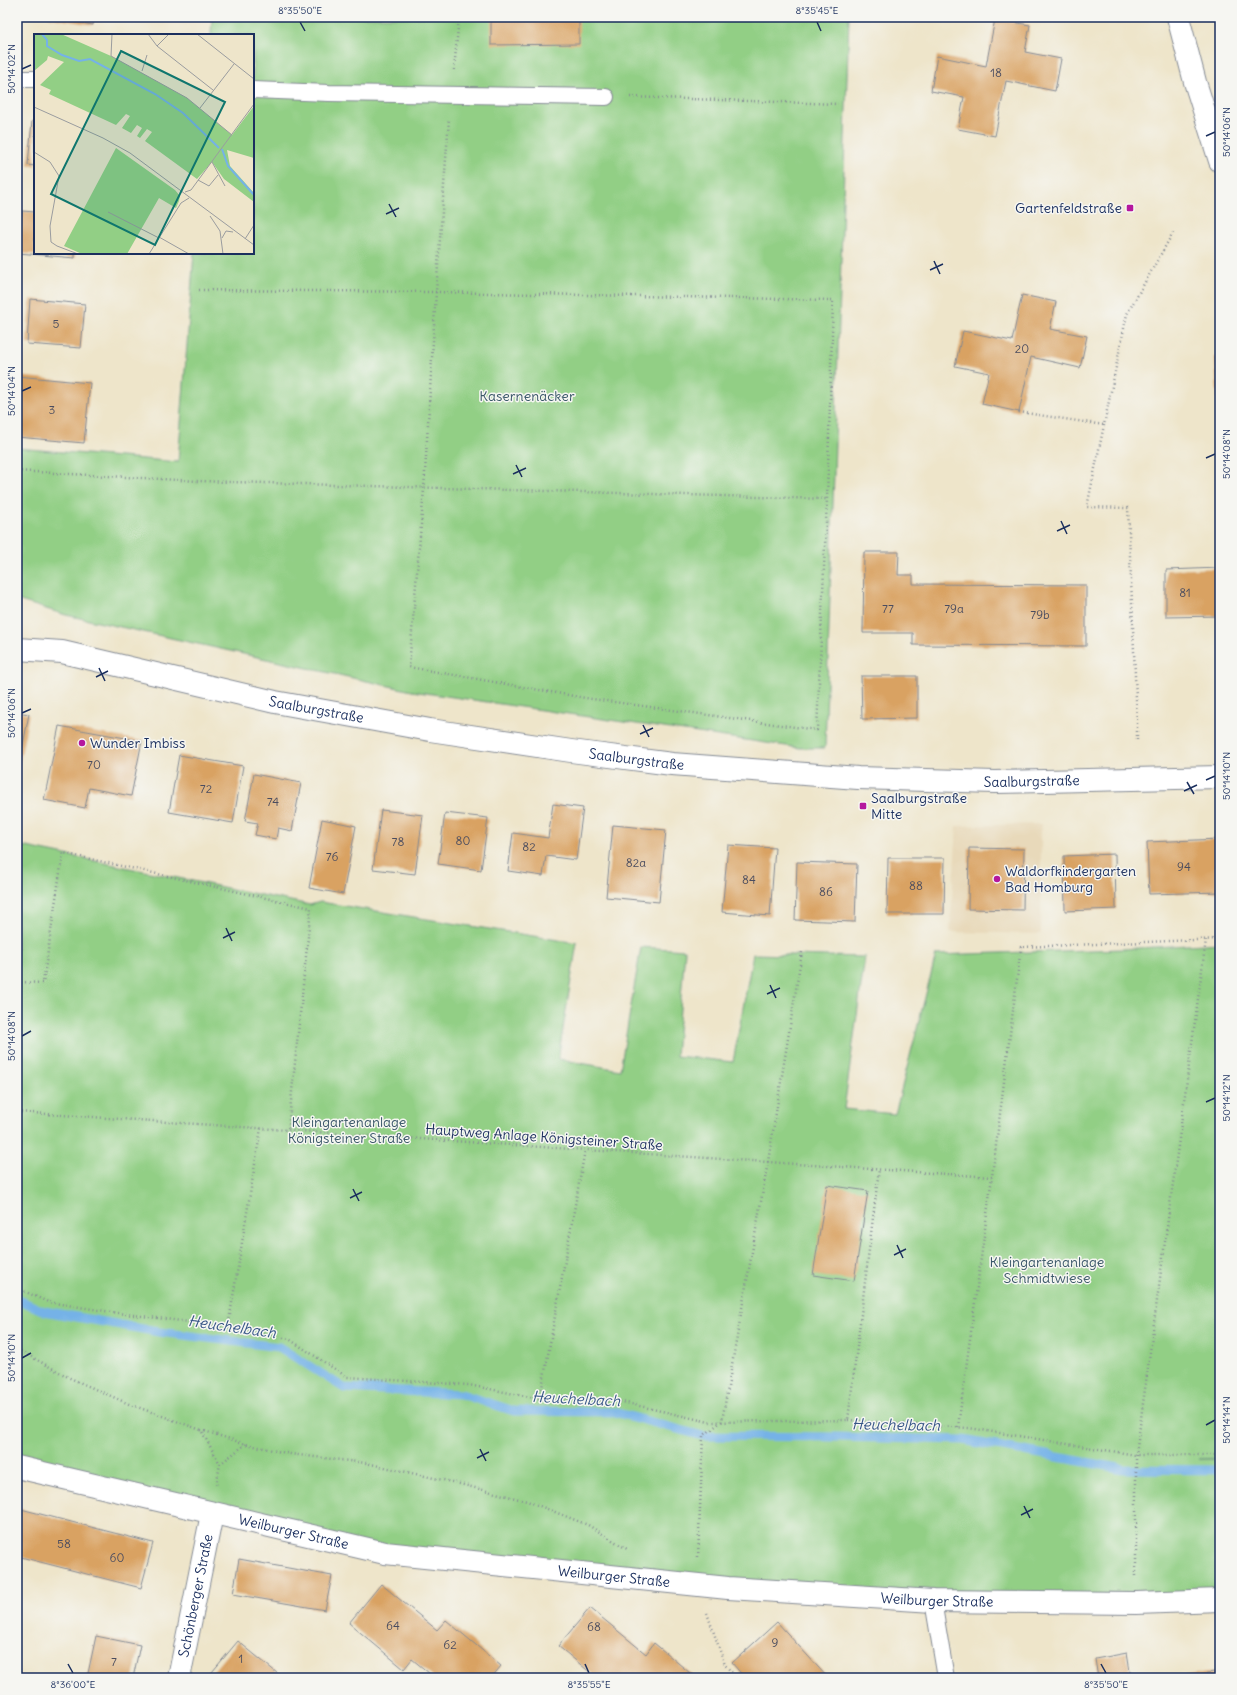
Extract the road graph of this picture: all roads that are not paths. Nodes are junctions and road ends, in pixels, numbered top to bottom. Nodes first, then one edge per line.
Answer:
1 (1178, 17) edge
2 (17, 79) edge
3 (34, 80) edge
4 (254, 90) edge
5 (606, 96) road end
6 (1220, 161) edge
7 (17, 634) edge
8 (17, 649) edge
9 (62, 652) junction
10 (1220, 777) edge
11 (17, 1467) edge
12 (212, 1514) junction
13 (1220, 1600) edge
14 (933, 1601) junction
15 (179, 1678) edge
16 (946, 1678) edge

1 - 6 street
2 - 3 lane
4 - 5 lane
7 - 9 street, Saalburgstraße
8 - 9 street, Saalburgstraße
9 - 10 street, Saalburgstraße
11 - 12 street, Weilburger Straße
12 - 14 street, Weilburger Straße
12 - 15 street, Schönberger Straße
13 - 14 street, Weilburger Straße
14 - 16 lane

